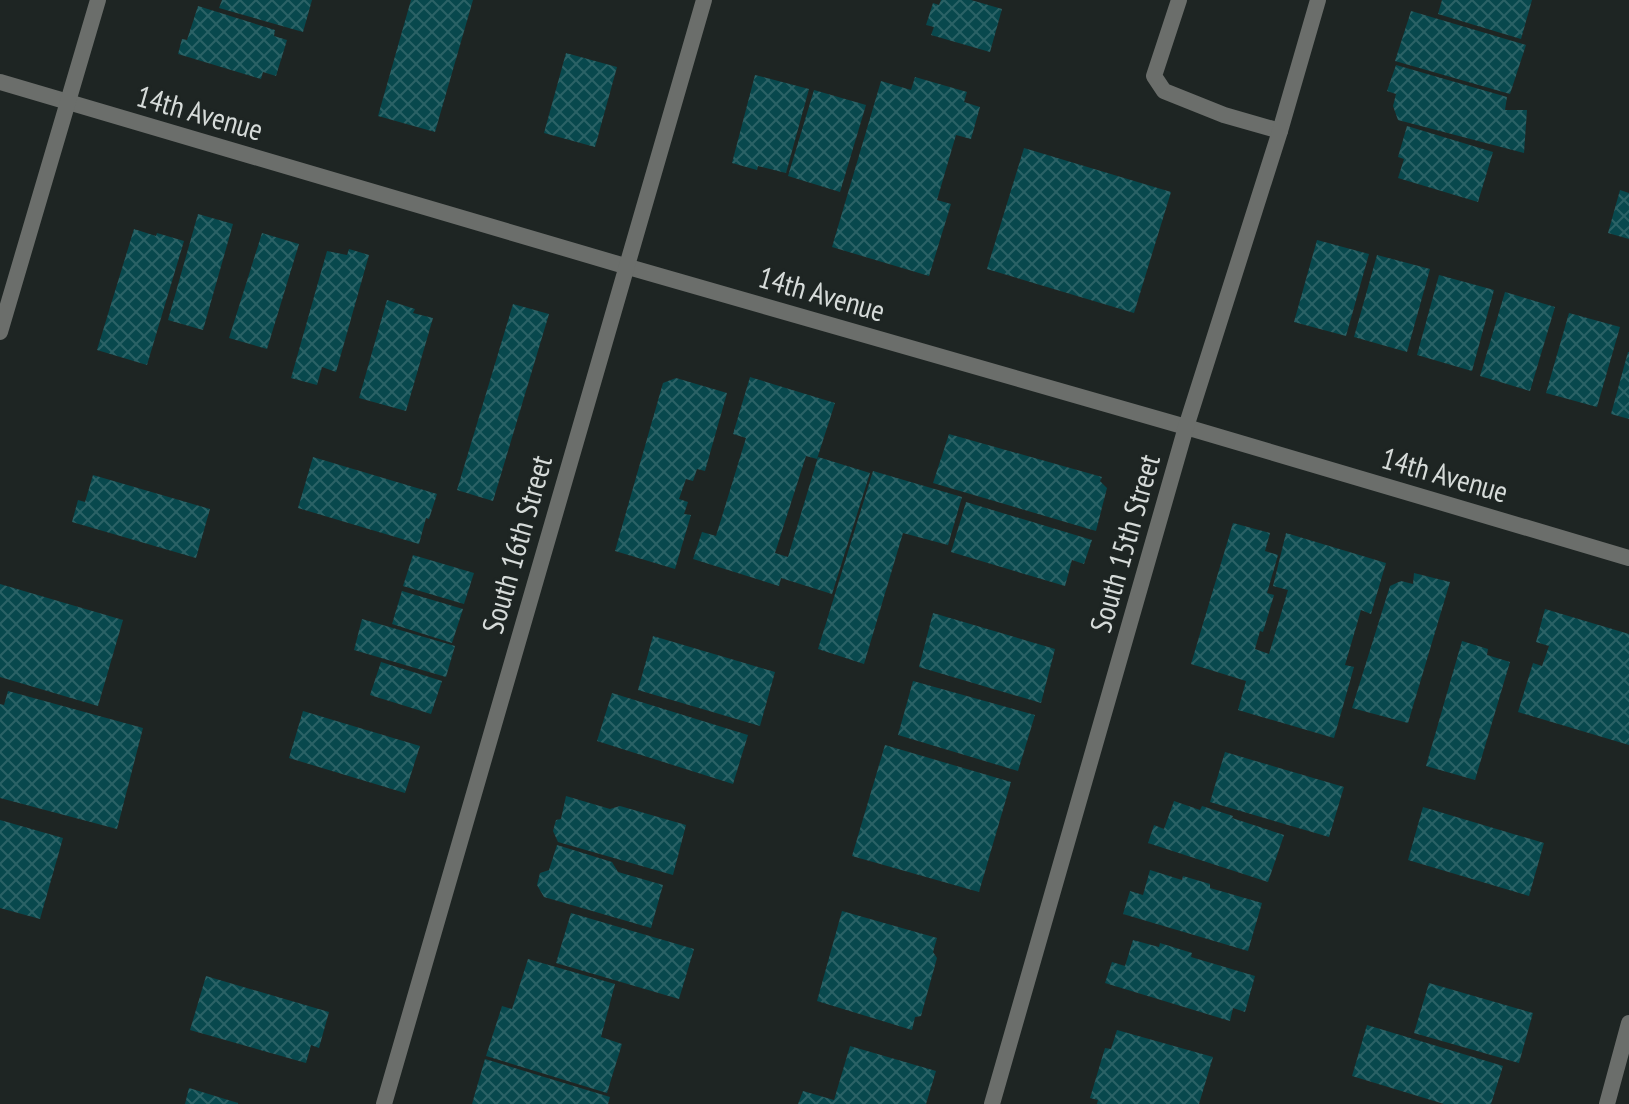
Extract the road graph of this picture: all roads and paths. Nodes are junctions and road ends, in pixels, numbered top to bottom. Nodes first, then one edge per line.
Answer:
1 (98, 0) edge
2 (704, 0) edge
3 (1179, 0) edge
4 (1318, 0) edge
5 (0, 82) edge
6 (68, 102) junction
7 (1280, 131) junction
8 (625, 266) junction
9 (0, 332) edge
10 (1186, 427) junction
11 (1629, 558) edge
12 (1629, 1023) edge
13 (384, 1104) edge
14 (992, 1104) edge
15 (1607, 1104) edge

1 - 6 street
2 - 8 street, South 16th Street
3 - 7 street
4 - 7 street, South 15th Street
5 - 6 street, 14th Avenue
6 - 8 street, 14th Avenue
6 - 9 street
7 - 10 street, South 15th Street
8 - 10 street, 14th Avenue
8 - 13 street, South 16th Street
10 - 11 street, 14th Avenue
10 - 14 street, South 15th Street
12 - 15 street

